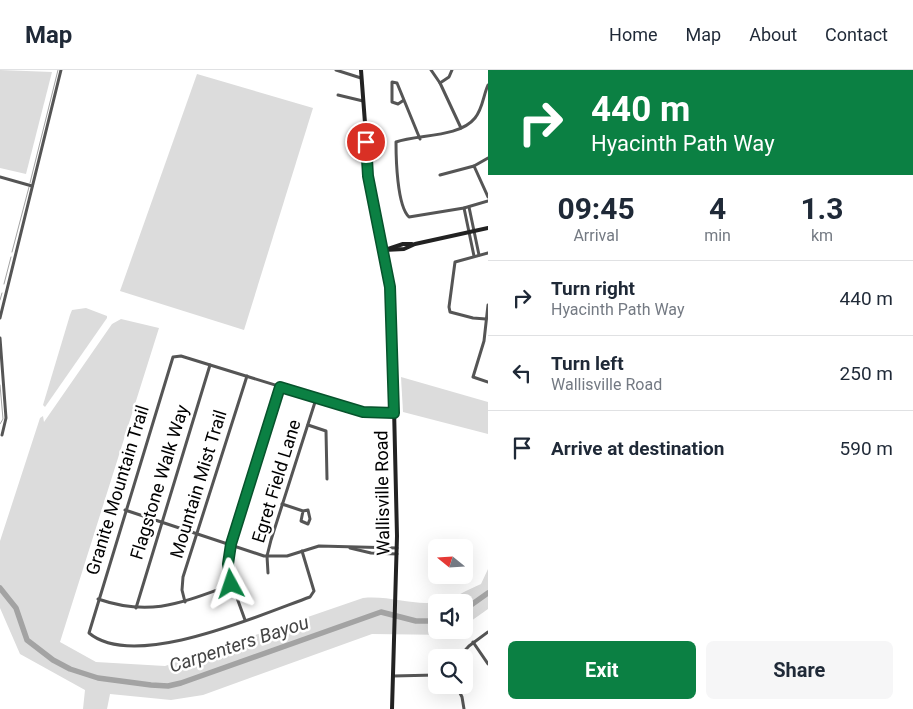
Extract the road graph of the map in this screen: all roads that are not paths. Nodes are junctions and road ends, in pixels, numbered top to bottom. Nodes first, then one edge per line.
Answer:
1 (61, 70) edge
2 (336, 70) edge
3 (361, 70) edge
4 (431, 70) edge
5 (452, 70) edge
6 (361, 78) junction
7 (440, 83) junction
8 (488, 85) edge
9 (338, 95) dead end
10 (404, 100) junction
11 (363, 101) junction
12 (461, 128) junction
13 (420, 139) junction
14 (488, 158) edge
15 (474, 166) junction
16 (440, 175) dead end
17 (0, 177) edge
18 (32, 186) junction
19 (488, 197) edge
20 (488, 202) edge
21 (470, 207) junction
22 (464, 208) junction
23 (488, 228) edge
24 (474, 231) junction
25 (469, 232) junction
26 (384, 250) junction
27 (488, 253) edge
28 (479, 255) junction
29 (474, 256) junction
30 (488, 305) edge
31 (0, 318) edge
32 (486, 319) junction
33 (0, 338) edge
34 (486, 342) edge
35 (210, 365) junction
36 (246, 376) junction
37 (488, 382) edge
38 (280, 387) junction
39 (316, 398) junction
40 (394, 413) junction
41 (308, 425) junction
42 (2, 435) dead end
43 (326, 479) dead end
44 (282, 504) junction
45 (125, 510) junction
46 (302, 511) junction
47 (161, 521) junction
48 (196, 532) junction
49 (231, 544) junction
50 (302, 551) junction
51 (397, 551) junction
52 (267, 556) junction
53 (268, 573) dead end
54 (231, 584) junction
55 (98, 599) junction
56 (185, 602) junction
57 (136, 608) junction
58 (245, 620) junction
59 (488, 632) edge
60 (473, 642) junction
61 (466, 649) edge
62 (488, 664) edge
63 (428, 675) edge
64 (393, 676) junction
65 (460, 694) edge
66 (392, 709) edge
67 (464, 709) edge

1 - 18 street
2 - 6 street
3 - 6 main road, Wallisville Road
4 - 7 street
5 - 7 street
6 - 11 main road, Wallisville Road
7 - 12 street
8 - 12 street
9 - 11 street
10 - 10 street
10 - 13 street
11 - 26 main road, Wallisville Road
12 - 13 street
13 - 22 street
14 - 15 street
15 - 16 street
15 - 19 street
17 - 18 street
18 - 31 street
20 - 21 street
21 - 22 street
21 - 24 street
22 - 25 street
23 - 24 main road
24 - 25 main road
24 - 28 street
25 - 26 main road
25 - 29 street
26 - 40 main road, Wallisville Road
27 - 28 street
28 - 29 street
29 - 32 street
30 - 32 street
32 - 34 street
33 - 42 street
34 - 37 street
35 - 36 street
35 - 45 street, Granite Mountain Trail
35 - 47 street, Flagstone Walk Way
36 - 38 street
36 - 48 street, Mountain Mist Trail
38 - 39 street
38 - 49 street
39 - 40 street
39 - 41 street, Egret Field Lane
40 - 51 main road, Wallisville Road
41 - 43 street
41 - 44 street, Egret Field Lane
44 - 46 street
44 - 52 street, Egret Field Lane
45 - 47 street
45 - 55 street, Granite Mountain Trail
46 - 46 street
47 - 48 street
47 - 57 street, Flagstone Walk Way
48 - 49 street
48 - 56 street, Mountain Mist Trail
49 - 52 street
49 - 54 street
50 - 51 street
50 - 52 street
50 - 58 street
51 - 64 main road, Wallisville Road
52 - 53 street, Egret Field Lane
54 - 56 street
54 - 58 street
55 - 57 street
55 - 58 street, Granite Mountain Trail
56 - 57 street
59 - 60 street
60 - 61 street
60 - 62 street
63 - 64 street
64 - 66 main road, Wallisville Road
65 - 67 street

